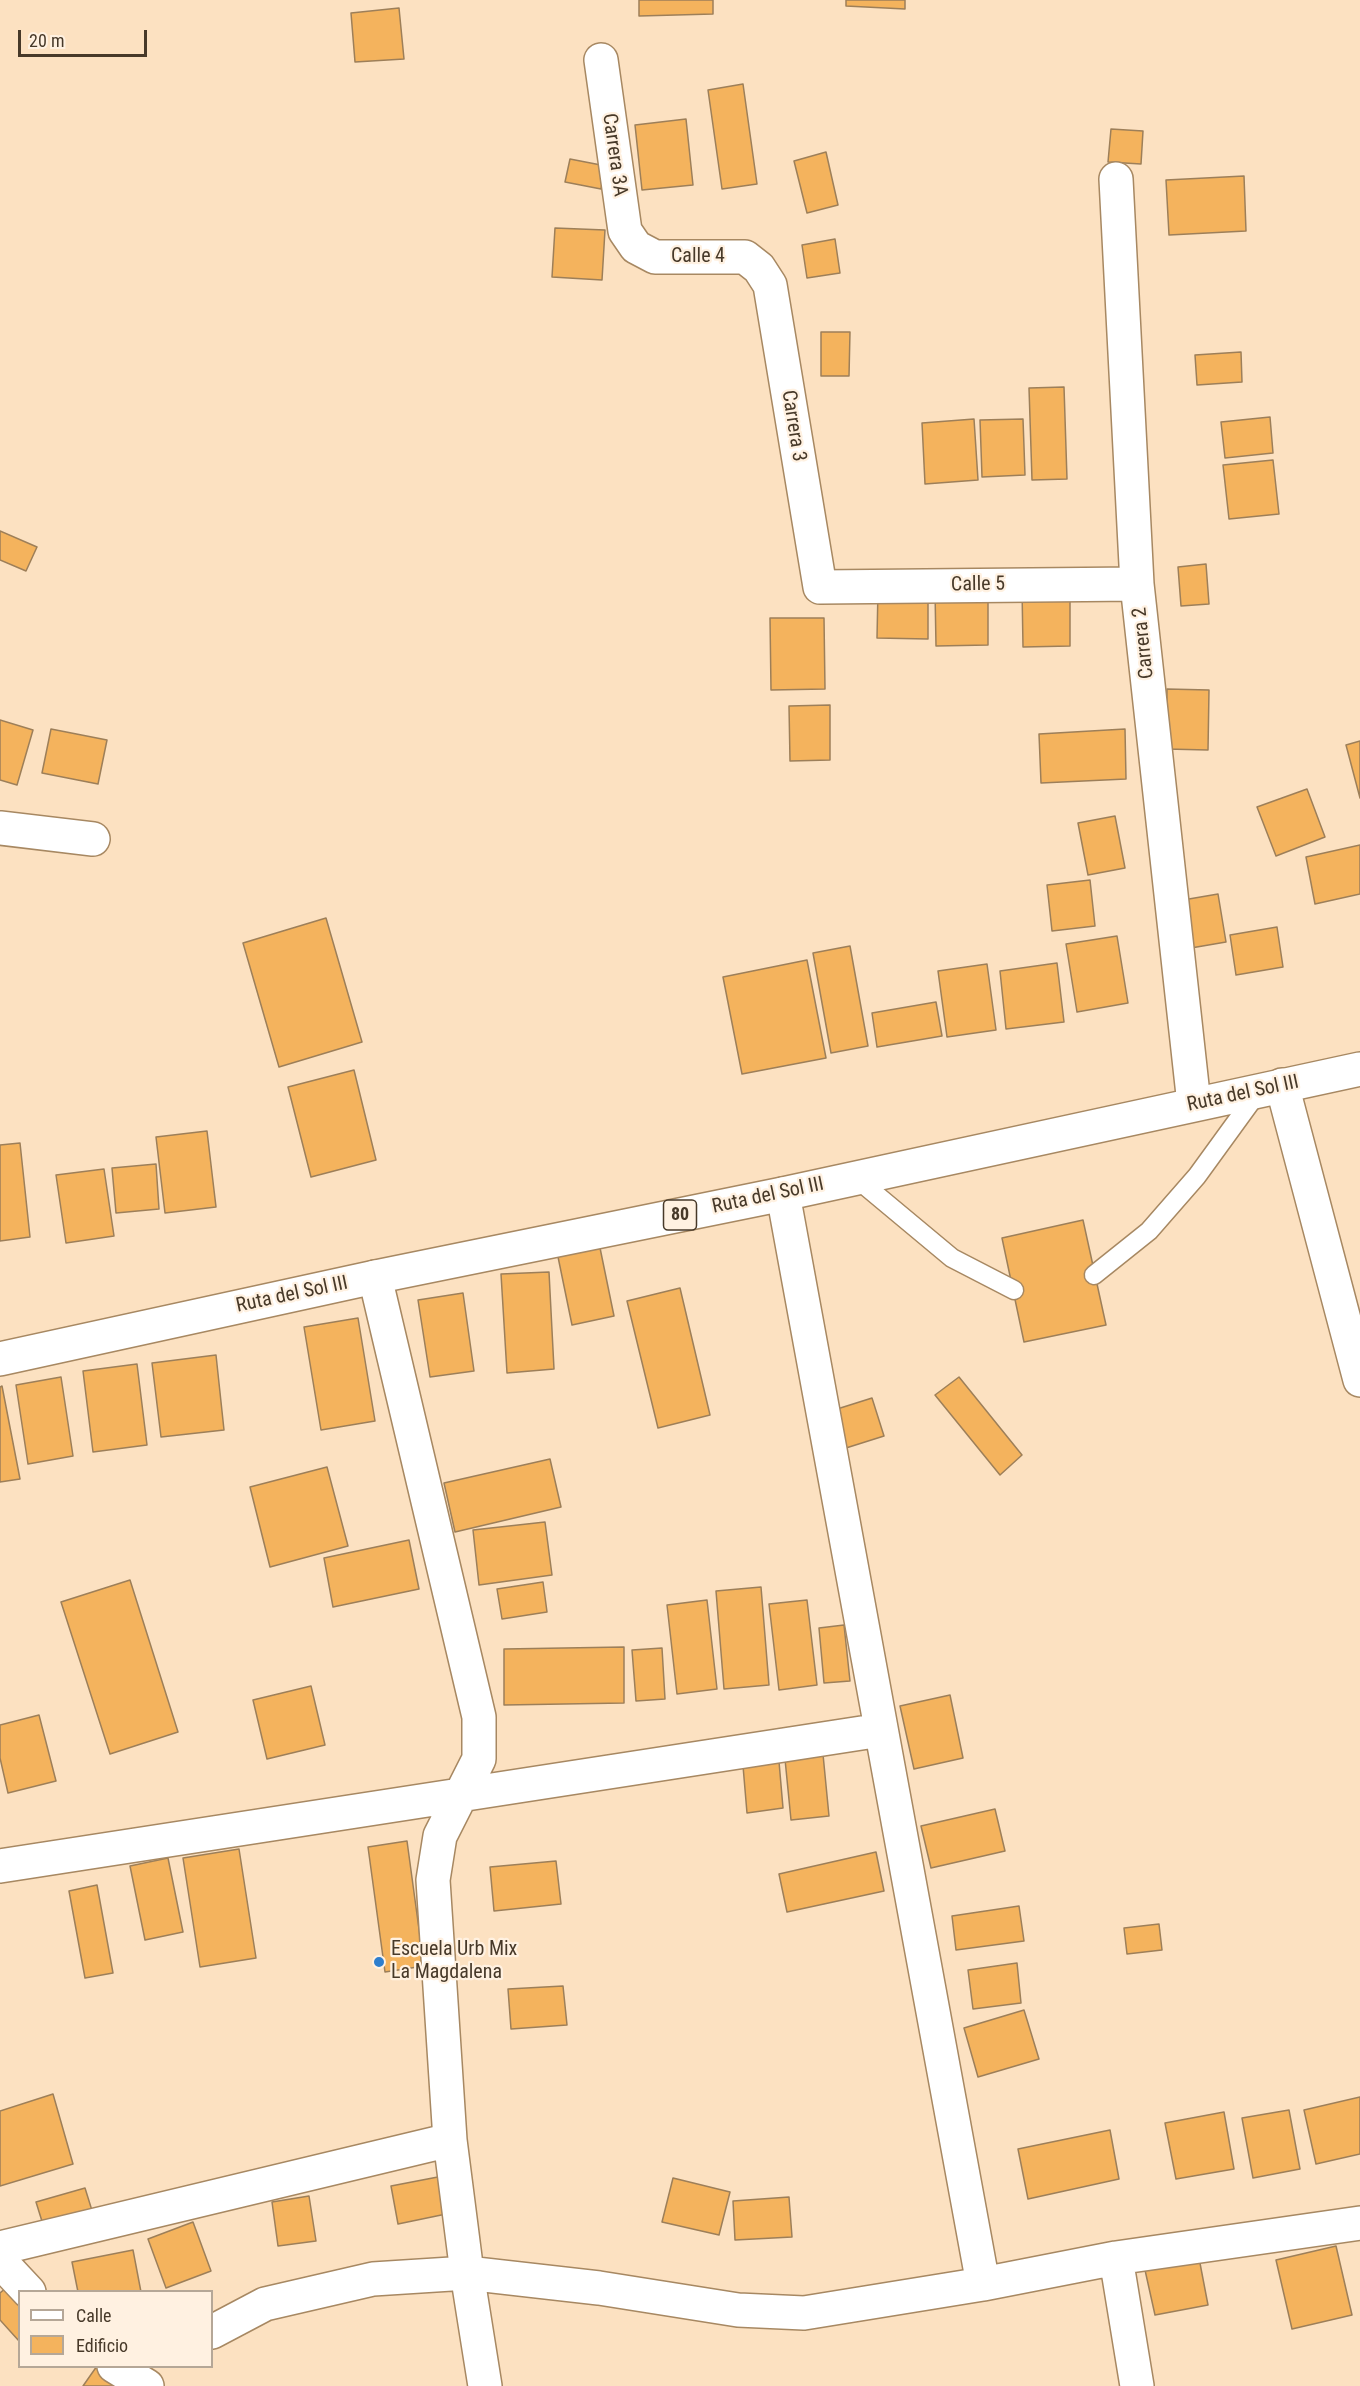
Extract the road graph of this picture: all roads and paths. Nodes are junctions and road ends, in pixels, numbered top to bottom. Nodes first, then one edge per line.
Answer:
1 (601, 60) dead end
2 (1116, 179) dead end
3 (636, 247) joint
4 (759, 268) joint
5 (1137, 584) junction
6 (820, 587) joint
7 (0, 828) edge
8 (93, 839) dead end
9 (1360, 1069) edge
10 (1270, 1088) junction
11 (1194, 1104) junction
12 (856, 1178) junction
13 (783, 1194) junction
14 (1094, 1275) dead end
15 (375, 1277) junction
16 (1014, 1290) dead end
17 (0, 1359) edge
18 (1360, 1380) edge
19 (881, 1730) junction
20 (462, 1796) junction
21 (0, 1866) edge
22 (450, 2140) junction
23 (1360, 2223) edge
24 (0, 2248) edge
25 (1116, 2258) junction
26 (0, 2262) edge
27 (467, 2273) junction
28 (984, 2284) junction
29 (27, 2290) edge
30 (213, 2331) edge
31 (485, 2386) edge
32 (1137, 2386) edge

1 - 3 main road, Carrera 3A
2 - 5 main road, Carrera 2
3 - 4 main road, Calle 4
4 - 6 main road, Carrera 3
5 - 6 main road, Calle 5
5 - 11 main road, Carrera 2
7 - 8 main road
9 - 10 main road, Ruta del Sol III / 80
10 - 11 main road, Ruta del Sol III / 80
10 - 14 lane
10 - 18 main road
11 - 12 main road, Ruta del Sol III / 80
12 - 13 main road, Ruta del Sol III / 80
12 - 16 lane
13 - 15 main road, Ruta del Sol III / 80
13 - 19 main road
15 - 17 main road, Ruta del Sol III / 80
15 - 20 main road
19 - 20 main road
19 - 28 main road
20 - 21 main road
20 - 22 main road
22 - 24 main road
22 - 27 main road
23 - 25 main road
25 - 28 main road
25 - 32 main road
26 - 29 main road
27 - 28 main road
27 - 30 main road
27 - 31 main road

